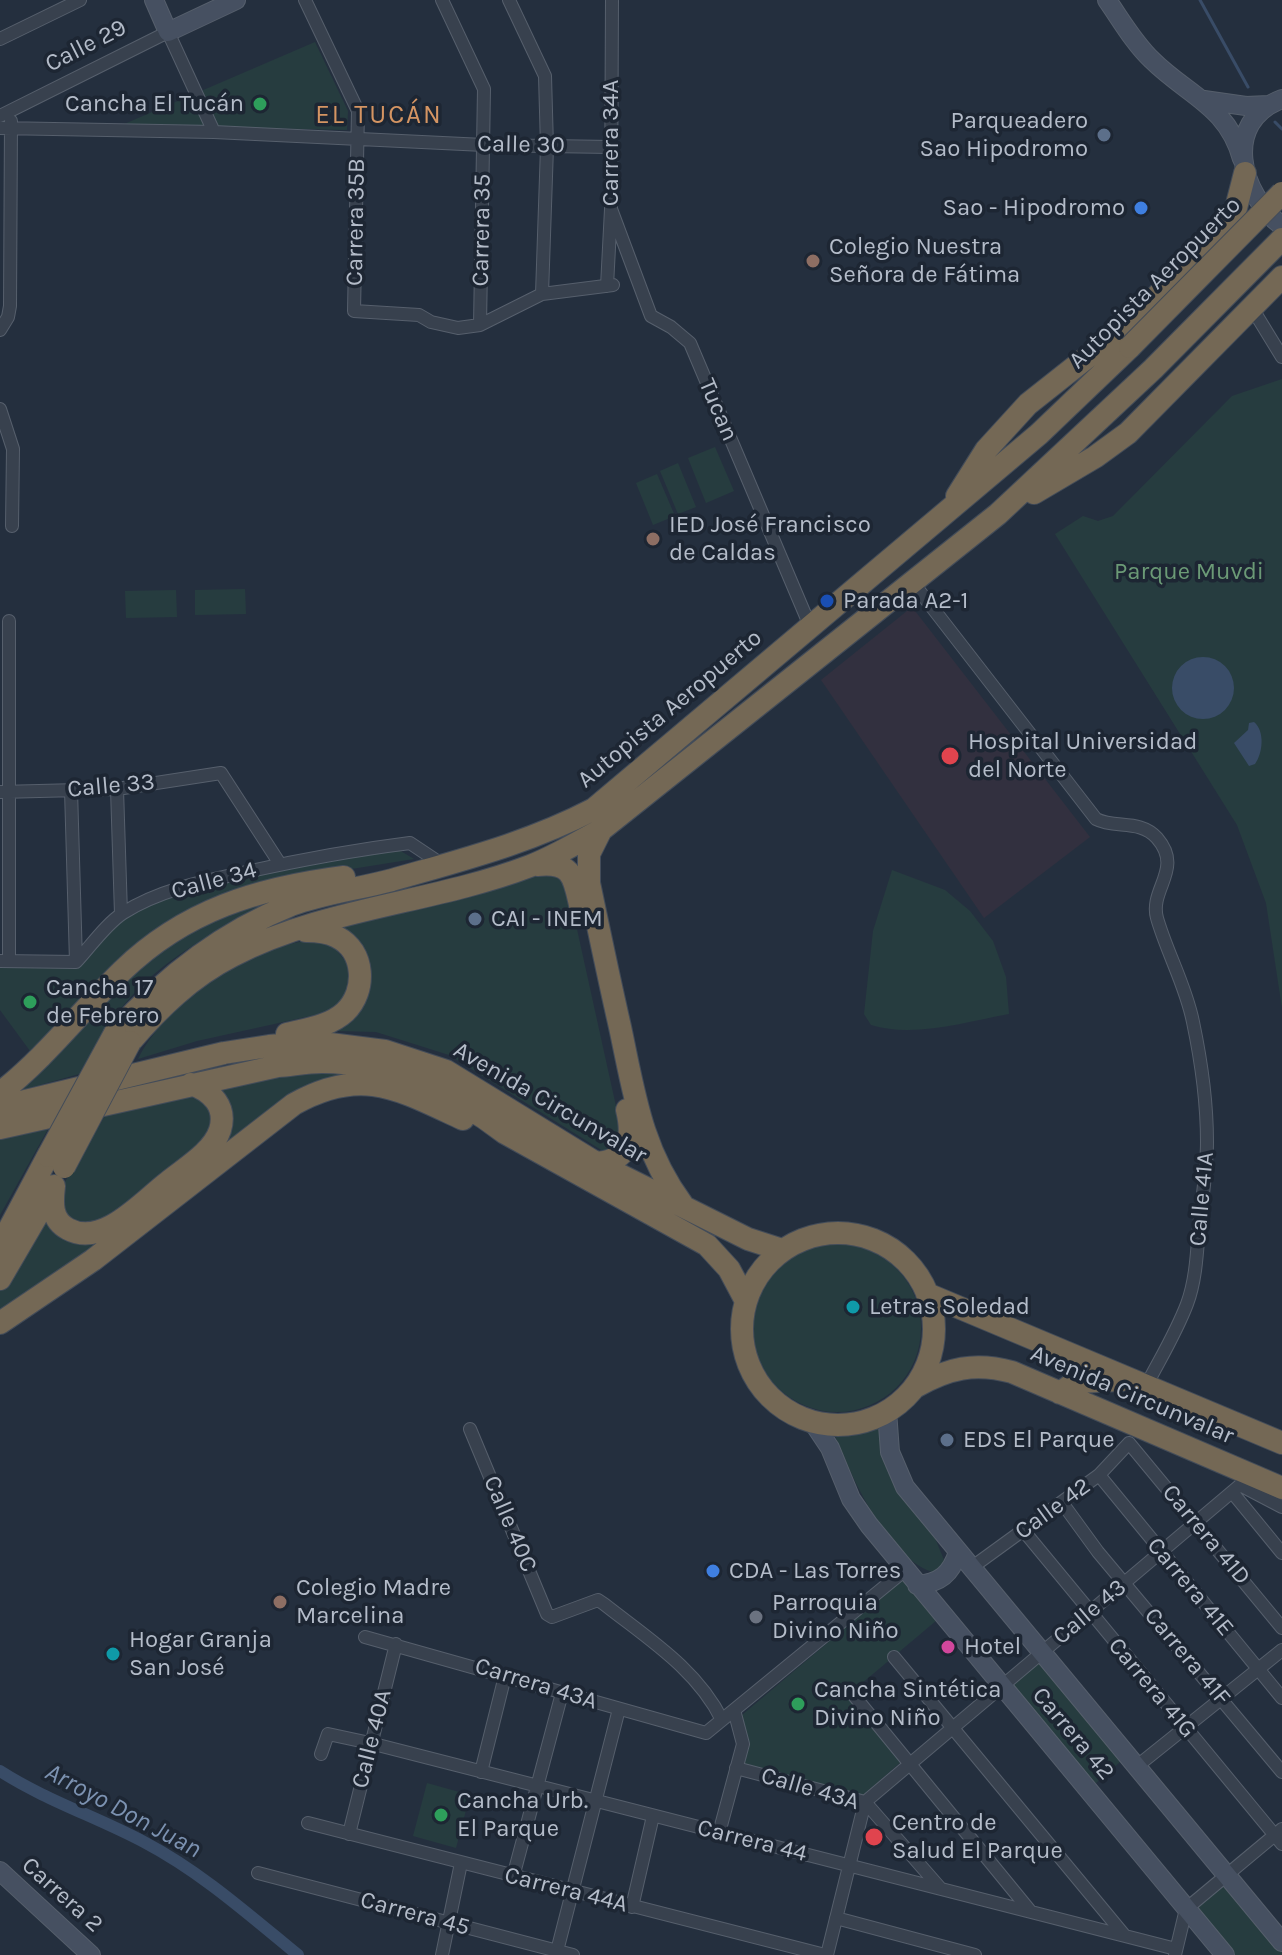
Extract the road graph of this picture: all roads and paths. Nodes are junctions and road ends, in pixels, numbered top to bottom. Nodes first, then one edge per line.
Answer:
1 (80, 0) edge
2 (154, 0) edge
3 (236, 0) edge
4 (305, 0) edge
5 (442, 0) edge
6 (509, 0) edge
7 (612, 0) edge
8 (1107, 0) edge
9 (168, 32) junction
10 (0, 39) edge
11 (1203, 100) junction
12 (1276, 102) edge
13 (13, 110) junction
14 (0, 116) edge
15 (5, 128) edge
16 (214, 132) junction
17 (358, 139) junction
18 (484, 145) junction
19 (547, 147) junction
20 (611, 147) junction
21 (1244, 166) junction
22 (1282, 193) edge
23 (611, 209) junction
24 (1282, 226) edge
25 (1282, 239) edge
26 (1282, 277) edge
27 (542, 294) junction
28 (1252, 308) junction
29 (480, 325) junction
30 (0, 330) edge
31 (1282, 357) edge
32 (0, 409) edge
33 (951, 507) junction
34 (998, 514) junction
35 (12, 526) dead end
36 (914, 584) junction
37 (9, 621) dead end
38 (810, 626) junction
39 (117, 789) junction
40 (71, 790) junction
41 (5, 792) edge
42 (601, 830) junction
43 (280, 864) junction
44 (445, 866) junction
45 (532, 866) junction
46 (417, 871) junction
47 (121, 914) junction
48 (293, 931) junction
49 (5, 961) edge
50 (76, 962) junction
51 (122, 1038) junction
52 (224, 1053) junction
53 (191, 1084) junction
54 (0, 1093) edge
55 (0, 1107) edge
56 (0, 1128) edge
57 (505, 1133) junction
58 (596, 1163) junction
59 (55, 1170) junction
60 (685, 1208) junction
61 (0, 1246) edge
62 (782, 1250) junction
63 (0, 1279) edge
64 (927, 1294) junction
65 (746, 1301) junction
66 (0, 1323) edge
67 (1136, 1382) junction
68 (914, 1387) junction
69 (1060, 1393) junction
70 (887, 1411) junction
71 (812, 1421) junction
72 (470, 1429) dead end
73 (1129, 1433) junction
74 (1282, 1443) edge
75 (1099, 1475) junction
76 (1242, 1484) junction
77 (1282, 1488) edge
78 (1063, 1504) junction
79 (1282, 1507) edge
80 (1196, 1522) junction
81 (1023, 1530) junction
82 (958, 1552) junction
83 (1161, 1552) junction
84 (1282, 1553) edge
85 (971, 1568) junction
86 (911, 1578) junction
87 (1124, 1583) junction
88 (1089, 1613) junction
89 (1282, 1628) edge
90 (365, 1637) dead end
91 (396, 1644) junction
92 (1282, 1650) edge
93 (1043, 1652) junction
94 (894, 1657) dead end
95 (1259, 1669) junction
96 (505, 1676) junction
97 (1002, 1686) junction
98 (851, 1692) dead end
99 (562, 1693) junction
100 (1282, 1698) edge
101 (1223, 1700) junction
102 (619, 1709) junction
103 (734, 1710) junction
104 (722, 1720) junction
105 (953, 1728) junction
106 (1185, 1729) junction
107 (370, 1743) junction
108 (321, 1754) dead end
109 (909, 1764) junction
110 (1136, 1767) junction
111 (736, 1768) junction
112 (481, 1772) junction
113 (1282, 1772) edge
114 (537, 1787) junction
115 (593, 1801) junction
116 (865, 1802) junction
117 (653, 1816) junction
118 (308, 1823) dead end
119 (719, 1833) junction
120 (349, 1834) junction
121 (1280, 1836) edge
122 (461, 1863) junction
123 (850, 1865) junction
124 (0, 1871) edge
125 (258, 1873) dead end
126 (1225, 1876) junction
127 (513, 1877) junction
128 (943, 1890) junction
129 (570, 1891) junction
130 (632, 1907) junction
131 (1186, 1909) junction
132 (1031, 1912) junction
133 (836, 1918) junction
134 (449, 1923) junction
135 (1125, 1936) junction
136 (1282, 1942) edge
137 (557, 1951) junction
138 (1176, 1952) edge
139 (91, 1955) edge
140 (442, 1955) edge
141 (573, 1955) edge
142 (826, 1955) edge
143 (975, 1955) edge
144 (1225, 1955) edge

1 - 10 street
2 - 9 street
3 - 9 street, Calle 29
4 - 17 street, Carrera 35B
5 - 18 street, Carrera 35
6 - 19 street
7 - 20 street, Carrera 34A
8 - 11 street
9 - 13 street, Calle 29
9 - 16 street
11 - 12 street
11 - 21 street
12 - 21 street
13 - 14 street, Calle 29
13 - 15 street
15 - 16 street, Calle 30
15 - 30 street
16 - 17 street, Calle 30
17 - 18 street, Calle 30
17 - 29 street, Carrera 35B
18 - 19 street, Calle 30
18 - 29 street, Carrera 35
19 - 20 street, Calle 30
19 - 27 street
20 - 23 street, Carrera 34A
21 - 24 street
21 - 33 highway
22 - 33 highway, Autopista Aeropuerto, bridge
23 - 27 street, Carrera 34A
23 - 38 street, Tucan
25 - 34 highway, Autopista Aeropuerto
26 - 28 highway
27 - 29 street
28 - 31 street
28 - 34 highway
32 - 35 street
33 - 38 highway, Autopista Aeropuerto
34 - 36 highway, Autopista Aeropuerto
36 - 42 highway, Autopista Aeropuerto
36 - 67 street, Calle 41A
37 - 41 street
38 - 44 highway, Autopista Aeropuerto
39 - 40 street, Calle 33
39 - 43 street, Calle 33
39 - 47 street
40 - 41 street, Calle 33
40 - 50 street
41 - 49 street
42 - 45 highway, Autopista Aeropuerto
42 - 60 highway
43 - 44 street, Calle 34
43 - 47 street, Calle 34
44 - 46 highway, Autopista Aeropuerto
45 - 48 highway, Autopista Aeropuerto
45 - 58 highway
46 - 51 highway, Autopista Aeropuerto
46 - 54 highway
47 - 50 street, Calle 34
48 - 51 highway, Autopista Aeropuerto
48 - 52 highway
49 - 50 street
51 - 59 highway, Autopista Aeropuerto, bridge
52 - 55 highway, Avenida Circunvalar
52 - 58 highway, Avenida Circunvalar
53 - 56 highway, Avenida Circunvalar
53 - 57 highway, Avenida Circunvalar
53 - 59 highway
57 - 65 highway, Avenida Circunvalar
57 - 66 highway
58 - 60 highway, Avenida Circunvalar
59 - 61 highway
59 - 63 highway
60 - 62 highway, Avenida Circunvalar
62 - 64 highway
62 - 65 highway
64 - 67 highway, Avenida Circunvalar
64 - 68 highway
65 - 71 highway
67 - 69 highway
67 - 74 highway, Avenida Circunvalar
68 - 69 highway, Avenida Circunvalar
68 - 70 highway
69 - 73 highway, Avenida Circunvalar
70 - 71 highway
70 - 82 street, Carrera 42
71 - 86 street, Carrera 42
72 - 104 street, Calle 40C
73 - 75 street, Calle 42
73 - 76 highway, Avenida Circunvalar
73 - 80 street, Carrera 41D
75 - 78 street, Calle 42
75 - 83 street, Carrera 41E
76 - 77 highway, Avenida Circunvalar
76 - 79 street
76 - 80 street, Calle 43
76 - 84 street
78 - 81 street, Calle 42
78 - 87 street, Carrera 41F
80 - 83 street, Calle 43
80 - 89 street, Carrera 41D
81 - 85 street, Calle 42
81 - 88 street, Carrera 41G
82 - 85 street, Carrera 42
82 - 86 street
83 - 87 street, Calle 43
83 - 95 street, Carrera 41E
85 - 93 street, Carrera 42
86 - 97 street, Carrera 42
86 - 103 street
87 - 88 street, Calle 43
87 - 101 street, Carrera 41F
88 - 93 street, Calle 43
88 - 106 street, Carrera 41G
90 - 91 street, Carrera 43A
91 - 96 street, Carrera 43A
91 - 107 street, Calle 40A
92 - 95 street
93 - 97 street, Calle 43
93 - 110 street, Carrera 42
94 - 105 street
95 - 100 street, Carrera 41E
95 - 101 street
96 - 99 street, Carrera 43A
96 - 112 street
97 - 105 street, Calle 43
97 - 131 street, Carrera 42
98 - 109 street
99 - 102 street, Carrera 43A
99 - 114 street
101 - 106 street
101 - 113 street, Carrera 41F
102 - 104 street, Carrera 43A
102 - 115 street
103 - 104 street
103 - 111 street
105 - 109 street, Calle 43
105 - 135 street
106 - 110 street
106 - 121 street, Carrera 41G
107 - 108 street, Carrera 44
107 - 112 street, Carrera 44
107 - 120 street, Calle 40A
109 - 116 street, Calle 43
109 - 132 street
110 - 126 street, Carrera 42
111 - 116 street, Calle 43A
111 - 119 street
112 - 114 street, Carrera 44
114 - 115 street, Carrera 44
114 - 127 street
115 - 117 street, Carrera 44
115 - 129 street
116 - 123 street
116 - 128 street, Calle 43A
117 - 119 street, Carrera 44
117 - 130 street
118 - 120 street, Carrera 44A
119 - 123 street, Carrera 44
120 - 122 street, Carrera 44A
121 - 126 street
122 - 127 street, Carrera 44A
122 - 134 street
123 - 128 street, Carrera 44
123 - 133 street
124 - 139 street, Carrera 2
125 - 134 street, Carrera 45
126 - 131 street
126 - 136 street, Carrera 42
127 - 129 street, Carrera 44A
128 - 132 street, Carrera 44
129 - 130 street, Carrera 44A
129 - 137 street
130 - 142 street, Carrera 44A
131 - 138 street
131 - 144 street, Carrera 42
132 - 135 street, Carrera 44
133 - 142 street
133 - 143 street
134 - 137 street, Carrera 45
134 - 140 street
135 - 138 street, Carrera 44
137 - 141 street, Carrera 45

